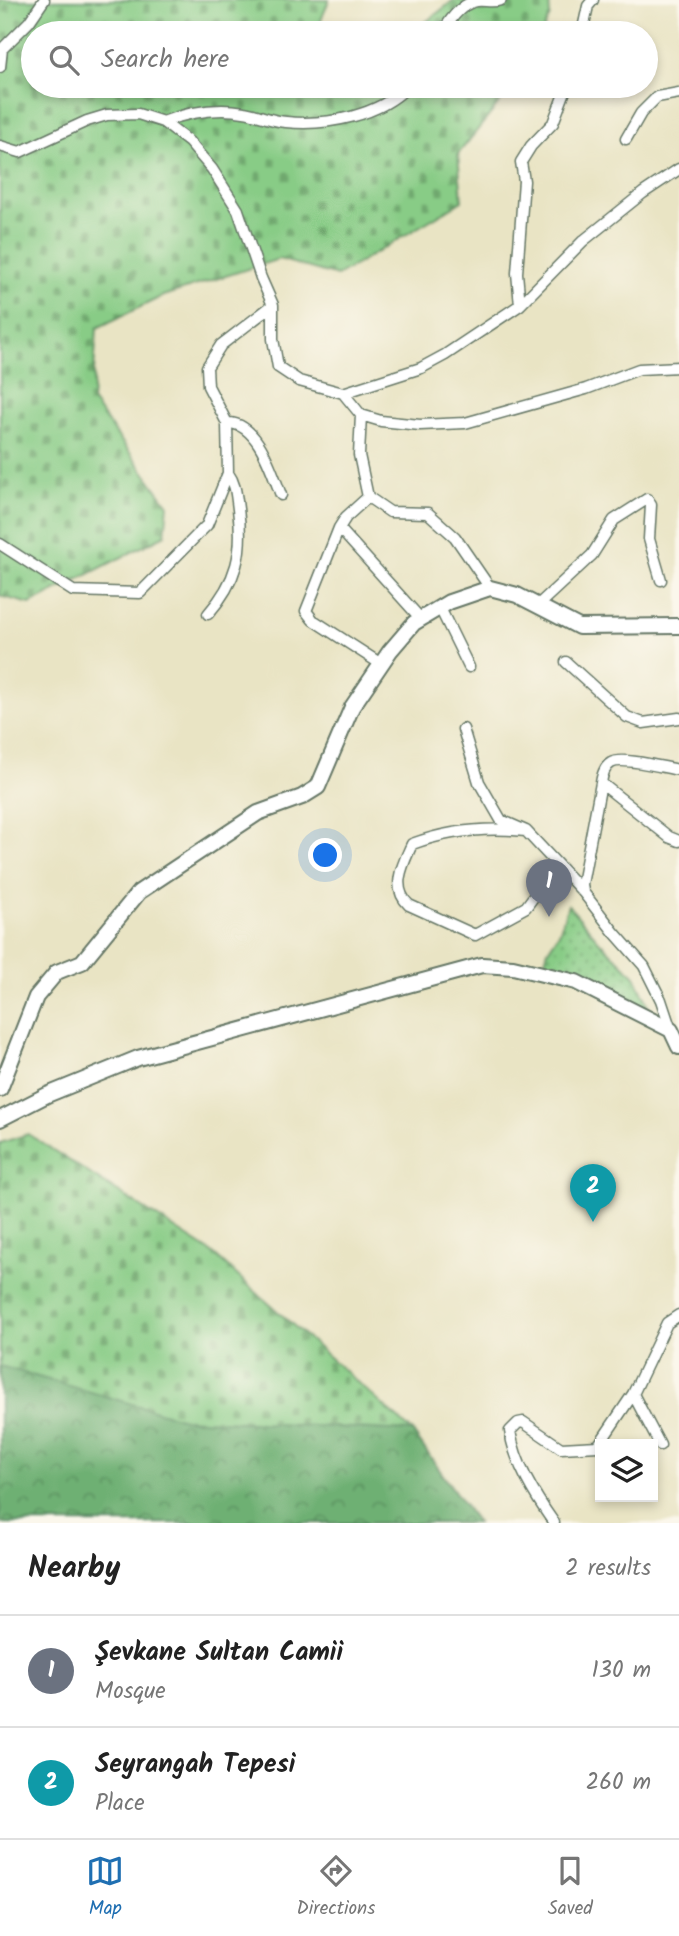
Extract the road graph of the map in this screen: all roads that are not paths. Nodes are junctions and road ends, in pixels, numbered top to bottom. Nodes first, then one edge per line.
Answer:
1 (44, 0) edge
2 (501, 0) edge
3 (593, 0) edge
4 (30, 21) edge
5 (452, 21) edge
6 (585, 21) edge
7 (21, 30) edge
8 (0, 67) edge
9 (679, 93) edge
10 (658, 97) edge
11 (394, 98) edge
12 (563, 98) edge
13 (656, 98) edge
14 (163, 122) junction
15 (626, 139) dead end
16 (0, 146) edge
17 (679, 169) edge
18 (273, 305) junction
19 (520, 305) junction
20 (679, 367) edge
21 (343, 393) junction
22 (361, 415) junction
23 (227, 423) junction
24 (228, 473) junction
25 (281, 495) dead end
26 (368, 497) junction
27 (339, 528) junction
28 (0, 544) edge
29 (661, 580) dead end
30 (490, 588) junction
31 (538, 605) junction
32 (440, 607) junction
33 (208, 614) dead end
34 (421, 619) junction
35 (679, 626) edge
36 (566, 662) dead end
37 (381, 664) junction
38 (469, 667) dead end
39 (679, 718) edge
40 (463, 729) dead end
41 (679, 770) edge
42 (601, 783) junction
43 (526, 831) junction
44 (679, 841) edge
45 (564, 873) junction
46 (583, 892) junction
47 (671, 1030) junction
48 (679, 1048) edge
49 (0, 1089) edge
50 (0, 1119) edge
51 (679, 1315) edge
52 (633, 1394) junction
53 (660, 1445) dead end
54 (554, 1523) edge

1 - 4 street
2 - 5 street
3 - 6 street
7 - 8 street
9 - 10 street
11 - 14 street
12 - 19 street
13 - 15 street
14 - 16 street
14 - 18 street
17 - 19 street
18 - 21 street
18 - 23 street
19 - 21 street
20 - 22 street
21 - 22 street
22 - 26 street
23 - 24 street
23 - 25 street
24 - 28 street
24 - 33 street
26 - 27 street
26 - 30 street
27 - 34 street
27 - 37 street
29 - 31 street
30 - 31 main road
30 - 32 main road
31 - 35 main road
32 - 34 main road
32 - 38 street
34 - 37 main road
36 - 39 street
37 - 49 main road
40 - 43 street
41 - 42 street
42 - 44 street
42 - 46 street
43 - 45 street
43 - 45 street
45 - 46 street
46 - 47 street
47 - 48 main road
47 - 50 main road
51 - 52 street
52 - 53 street
52 - 54 street

